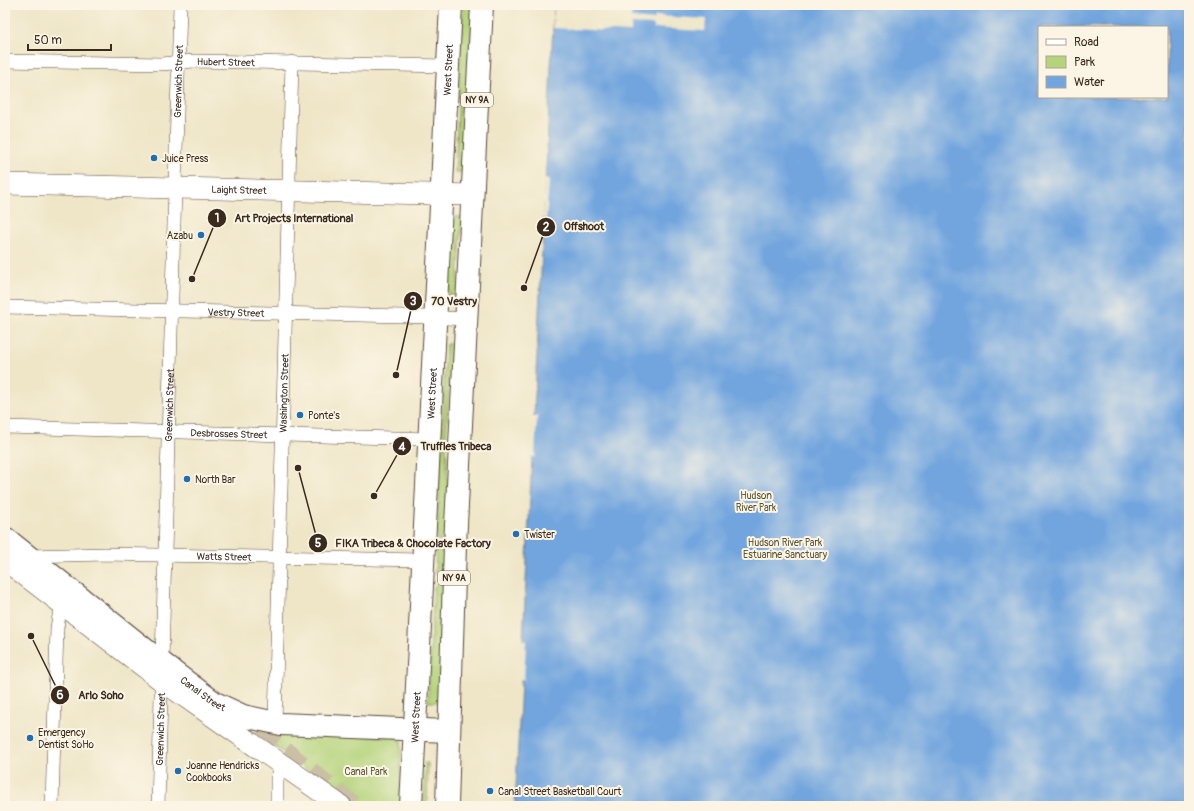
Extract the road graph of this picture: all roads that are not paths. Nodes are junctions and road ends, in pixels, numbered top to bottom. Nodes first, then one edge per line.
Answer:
1 (180, 5) edge
2 (450, 5) edge
3 (482, 5) edge
4 (5, 61) edge
5 (292, 62) junction
6 (178, 63) junction
7 (447, 66) junction
8 (5, 184) edge
9 (175, 188) junction
10 (288, 191) junction
11 (442, 194) junction
12 (472, 195) junction
13 (5, 307) edge
14 (172, 311) junction
15 (285, 314) junction
16 (435, 318) junction
17 (466, 319) junction
18 (5, 427) edge
19 (168, 432) junction
20 (282, 435) junction
21 (430, 439) junction
22 (5, 538) edge
23 (165, 555) junction
24 (26, 556) junction
25 (279, 557) junction
26 (5, 560) edge
27 (422, 560) junction
28 (64, 606) junction
29 (161, 671) junction
30 (274, 723) junction
31 (414, 730) junction
32 (448, 731) junction
33 (283, 764) junction
34 (52, 806) edge
35 (158, 806) edge
36 (277, 806) edge
37 (342, 806) edge
38 (411, 806) edge
39 (447, 806) edge

1 - 6 street, Greenwich Street
2 - 7 highway, West Street / NY 9A
3 - 12 highway, NY 9A
4 - 6 street, Hubert Street
5 - 6 street, Hubert Street
5 - 7 street, Hubert Street
5 - 10 street, Washington Street
6 - 9 street, Greenwich Street
7 - 11 highway, West Street / NY 9A
8 - 9 main road, Laight Street
9 - 10 main road, Laight Street
9 - 14 street, Greenwich Street
10 - 11 main road, Laight Street
10 - 15 street, Washington Street
11 - 12 main road, Laight Street
11 - 16 highway, West Street / NY 9A
12 - 17 highway, NY 9A
13 - 14 street, Vestry Street
14 - 15 street, Vestry Street
14 - 19 street, Greenwich Street
15 - 16 street, Vestry Street
15 - 20 street, Washington Street
16 - 17 street, Vestry Street
16 - 21 highway, West Street / NY 9A
17 - 32 highway, NY 9A
18 - 19 street, Desbrosses Street
19 - 20 street, Desbrosses Street
19 - 23 street, Greenwich Street
20 - 21 street, Desbrosses Street
20 - 25 street, Washington Street
21 - 27 highway, West Street / NY 9A
22 - 24 highway, Canal Street
23 - 24 street, Watts Street
23 - 25 street, Watts Street
23 - 29 street, Greenwich Street
24 - 29 highway, Canal Street
25 - 27 street, Watts Street
25 - 30 street, Washington Street
26 - 28 main road, Canal Street
27 - 31 highway, West Street / NY 9A
28 - 29 main road, Canal Street
28 - 34 street
29 - 30 highway, Canal Street
29 - 33 main road, Canal Street
29 - 35 street, Greenwich Street
30 - 31 highway, Canal Street
31 - 32 highway, Canal Street
31 - 38 highway, West Street / NY 9A
32 - 39 highway, NY 9A
33 - 36 street
33 - 37 main road, Canal Street

